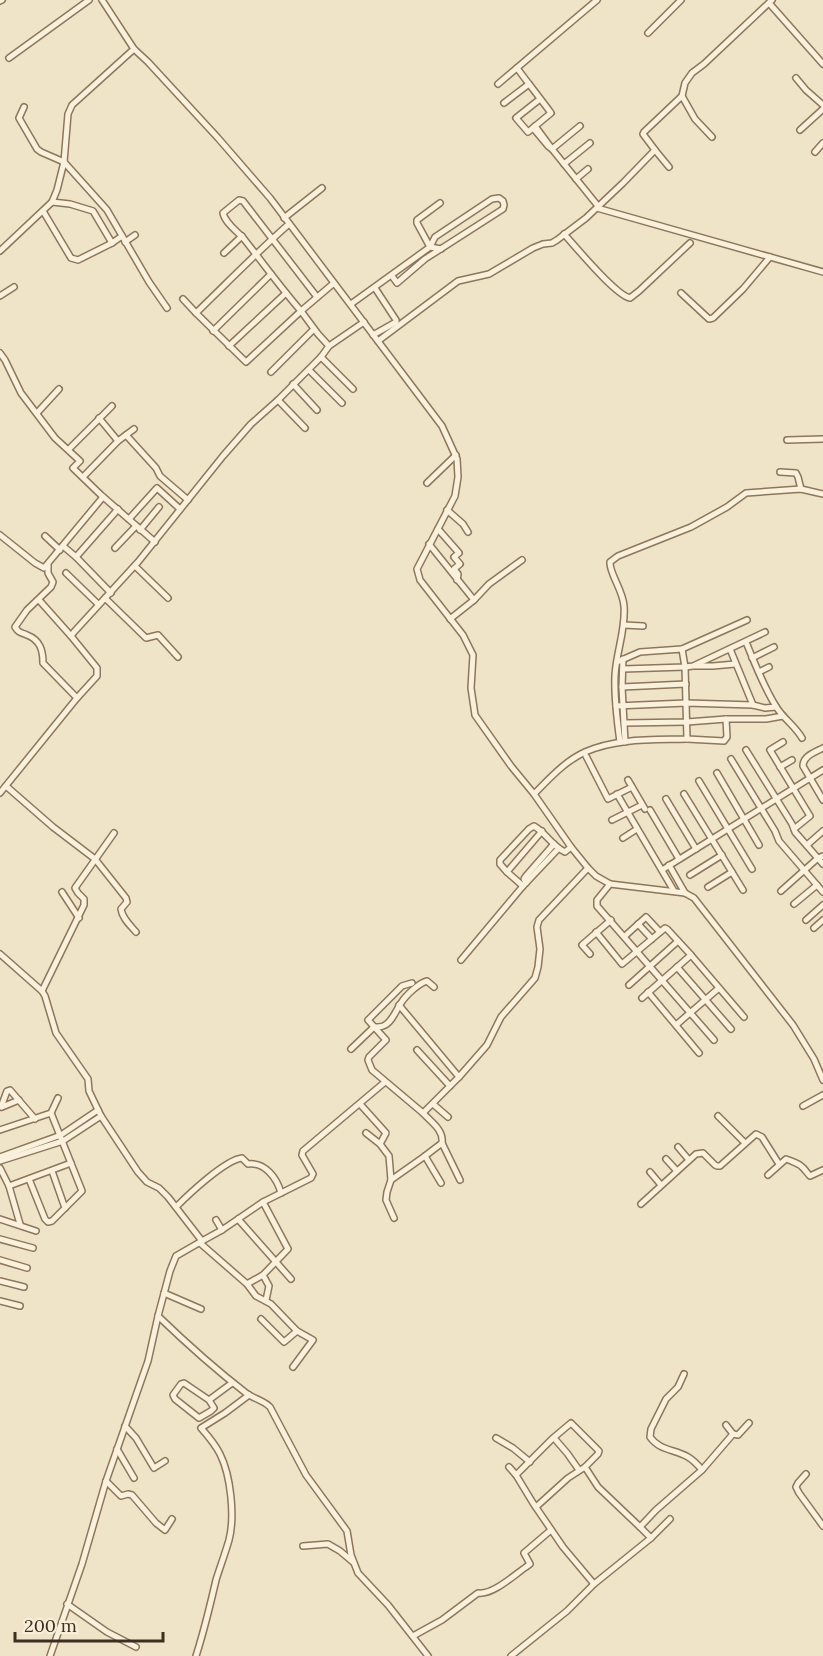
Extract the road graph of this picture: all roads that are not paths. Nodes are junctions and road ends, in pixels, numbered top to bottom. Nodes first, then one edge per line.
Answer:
1 (89, 0) edge
2 (103, 0) edge
3 (597, 0) edge
4 (681, 0) edge
5 (771, 2) edge
6 (648, 33) dead end
7 (134, 49) junction
8 (9, 58) dead end
9 (823, 63) edge
10 (517, 68) junction
11 (796, 78) dead end
12 (498, 84) dead end
13 (529, 84) junction
14 (682, 96) junction
15 (540, 99) junction
16 (504, 103) dead end
17 (24, 107) dead end
18 (823, 107) edge
19 (580, 126) dead end
20 (534, 127) junction
21 (800, 130) dead end
22 (712, 137) dead end
23 (823, 142) edge
24 (590, 143) dead end
25 (552, 149) junction
26 (655, 150) junction
27 (815, 152) dead end
28 (64, 162) junction
29 (564, 164) junction
30 (669, 167) dead end
31 (588, 169) dead end
32 (576, 179) junction
33 (322, 188) dead end
34 (52, 202) junction
35 (440, 202) dead end
36 (598, 207) junction
37 (43, 211) junction
38 (284, 218) junction
39 (289, 225) junction
40 (564, 234) junction
41 (135, 235) dead end
42 (242, 236) junction
43 (124, 239) junction
44 (273, 239) junction
45 (112, 243) junction
46 (690, 243) dead end
47 (430, 247) junction
48 (441, 249) junction
49 (0, 251) edge
50 (224, 253) dead end
51 (256, 255) junction
52 (770, 257) junction
53 (823, 272) edge
54 (271, 274) junction
55 (392, 276) junction
56 (334, 283) junction
57 (14, 287) dead end
58 (375, 288) junction
59 (286, 293) junction
60 (681, 293) dead end
61 (0, 296) edge
62 (317, 297) junction
63 (183, 299) dead end
64 (351, 304) junction
65 (167, 308) dead end
66 (302, 311) junction
67 (196, 313) junction
68 (364, 322) junction
69 (314, 329) junction
70 (213, 331) junction
71 (374, 335) junction
72 (378, 341) junction
73 (229, 346) junction
74 (329, 346) junction
75 (0, 353) edge
76 (321, 357) junction
77 (309, 370) junction
78 (271, 372) dead end
79 (293, 384) junction
80 (59, 389) dead end
81 (353, 389) dead end
82 (278, 400) junction
83 (342, 403) dead end
84 (112, 406) dead end
85 (317, 410) dead end
86 (37, 413) junction
87 (99, 418) junction
88 (304, 428) dead end
89 (134, 429) dead end
90 (126, 435) junction
91 (823, 439) edge
92 (787, 440) dead end
93 (118, 441) junction
94 (69, 449) junction
95 (456, 455) junction
96 (780, 472) dead end
97 (82, 477) junction
98 (427, 483) dead end
99 (801, 489) junction
100 (823, 494) edge
101 (103, 497) junction
102 (188, 500) junction
103 (159, 507) dead end
104 (118, 509) junction
105 (180, 509) junction
106 (447, 510) junction
107 (129, 519) junction
108 (138, 528) junction
109 (438, 529) junction
110 (468, 532) dead end
111 (0, 535) edge
112 (45, 536) dead end
113 (155, 542) junction
114 (429, 544) junction
115 (62, 548) junction
116 (115, 548) dead end
117 (76, 557) junction
118 (522, 560) dead end
119 (48, 565) junction
120 (135, 566) junction
121 (66, 573) dead end
122 (457, 580) junction
123 (111, 592) junction
124 (105, 598) junction
125 (168, 598) dead end
126 (39, 600) junction
127 (474, 600) junction
128 (98, 604) junction
129 (450, 619) junction
130 (747, 620) dead end
131 (624, 625) junction
132 (643, 626) dead end
133 (765, 632) dead end
134 (71, 636) junction
135 (746, 642) junction
136 (774, 647) dead end
137 (682, 649) junction
138 (730, 649) junction
139 (178, 657) dead end
140 (623, 658) junction
141 (752, 658) junction
142 (617, 662) junction
143 (735, 664) junction
144 (693, 666) junction
145 (685, 667) junction
146 (769, 667) dead end
147 (623, 669) junction
148 (759, 672) junction
149 (686, 684) junction
150 (622, 687) junction
151 (77, 698) junction
152 (686, 703) junction
153 (753, 705) junction
154 (616, 706) junction
155 (624, 706) junction
156 (776, 706) junction
157 (783, 716) junction
158 (726, 719) junction
159 (687, 722) junction
160 (624, 723) junction
161 (802, 738) dead end
162 (687, 739) junction
163 (622, 742) junction
164 (783, 742) dead end
165 (823, 748) edge
166 (746, 750) dead end
167 (586, 756) dead end
168 (731, 759) dead end
169 (792, 760) dead end
170 (780, 767) junction
171 (823, 770) edge
172 (717, 773) dead end
173 (810, 778) junction
174 (628, 780) dead end
175 (699, 781) dead end
176 (6, 786) junction
177 (632, 787) junction
178 (793, 789) junction
179 (821, 793) edge
180 (0, 794) edge
181 (534, 794) junction
182 (684, 794) dead end
183 (617, 795) junction
184 (666, 799) dead end
185 (776, 800) junction
186 (823, 800) edge
187 (646, 808) junction
188 (762, 809) junction
189 (627, 812) junction
190 (745, 819) junction
191 (612, 820) dead end
192 (637, 829) junction
193 (729, 829) junction
194 (794, 829) junction
195 (542, 831) junction
196 (823, 831) edge
197 (114, 833) dead end
198 (622, 838) dead end
199 (712, 839) junction
200 (759, 845) dead end
201 (807, 845) junction
202 (556, 847) junction
203 (571, 847) junction
204 (696, 849) junction
205 (722, 855) junction
206 (820, 857) edge
207 (95, 859) junction
208 (680, 859) junction
209 (823, 864) edge
210 (669, 865) junction
211 (588, 868) junction
212 (752, 869) dead end
213 (662, 870) junction
214 (804, 870) junction
215 (507, 872) junction
216 (732, 872) junction
217 (690, 875) dead end
218 (610, 884) junction
219 (525, 885) junction
220 (817, 885) junction
221 (708, 887) dead end
222 (743, 890) dead end
223 (674, 891) junction
224 (781, 891) dead end
225 (62, 892) dead end
226 (685, 892) junction
227 (823, 892) edge
228 (794, 904) dead end
229 (823, 905) edge
230 (79, 918) junction
231 (611, 920) junction
232 (806, 920) dead end
233 (823, 920) edge
234 (638, 924) junction
235 (814, 928) dead end
236 (135, 932) dead end
237 (596, 932) junction
238 (660, 932) junction
239 (624, 936) junction
240 (652, 939) junction
241 (678, 941) junction
242 (637, 952) junction
243 (0, 954) edge
244 (590, 954) dead end
245 (691, 955) junction
246 (460, 960) dead end
247 (650, 966) junction
248 (677, 967) junction
249 (662, 979) junction
250 (412, 983) dead end
251 (629, 985) dead end
252 (434, 987) dead end
253 (719, 988) junction
254 (42, 991) junction
255 (648, 992) junction
256 (642, 998) dead end
257 (706, 999) junction
258 (399, 1005) junction
259 (690, 1013) junction
260 (744, 1017) dead end
261 (676, 1025) junction
262 (374, 1026) junction
263 (732, 1029) dead end
264 (714, 1040) dead end
265 (351, 1049) dead end
266 (417, 1050) dead end
267 (699, 1053) dead end
268 (459, 1077) junction
269 (823, 1080) edge
270 (385, 1082) junction
271 (450, 1086) junction
272 (823, 1095) edge
273 (58, 1098) dead end
274 (19, 1100) junction
275 (360, 1104) junction
276 (433, 1104) junction
277 (803, 1106) dead end
278 (1, 1107) edge
279 (51, 1113) junction
280 (100, 1113) junction
281 (423, 1113) junction
282 (718, 1116) dead end
283 (448, 1117) dead end
284 (34, 1119) junction
285 (0, 1130) edge
286 (366, 1133) dead end
287 (61, 1135) junction
288 (63, 1141) junction
289 (442, 1143) junction
290 (745, 1143) junction
291 (380, 1144) junction
292 (678, 1147) dead end
293 (425, 1156) junction
294 (0, 1159) edge
295 (666, 1159) dead end
296 (689, 1160) junction
297 (71, 1163) junction
298 (779, 1164) junction
299 (0, 1168) edge
300 (823, 1170) edge
301 (52, 1171) junction
302 (677, 1171) junction
303 (650, 1172) dead end
304 (768, 1175) dead end
305 (29, 1179) junction
306 (391, 1180) junction
307 (460, 1180) dead end
308 (441, 1183) dead end
309 (661, 1185) junction
310 (9, 1186) junction
311 (281, 1193) junction
312 (263, 1202) junction
313 (641, 1204) dead end
314 (176, 1207) junction
315 (65, 1208) junction
316 (394, 1218) dead end
317 (0, 1219) edge
318 (238, 1219) junction
319 (216, 1220) dead end
320 (20, 1224) junction
321 (222, 1230) junction
322 (36, 1231) dead end
323 (0, 1239) edge
324 (201, 1242) junction
325 (33, 1248) dead end
326 (0, 1260) edge
327 (275, 1262) junction
328 (27, 1268) dead end
329 (263, 1275) junction
330 (291, 1279) dead end
331 (0, 1281) edge
332 (247, 1284) junction
333 (24, 1287) dead end
334 (164, 1293) junction
335 (266, 1300) junction
336 (0, 1301) edge
337 (20, 1306) dead end
338 (201, 1309) dead end
339 (158, 1316) junction
340 (261, 1319) dead end
341 (297, 1331) junction
342 (293, 1367) dead end
343 (684, 1374) dead end
344 (232, 1383) junction
345 (249, 1395) junction
346 (209, 1400) junction
347 (749, 1423) dead end
348 (726, 1425) dead end
349 (125, 1426) junction
350 (733, 1434) junction
351 (496, 1438) dead end
352 (554, 1438) junction
353 (117, 1449) junction
354 (165, 1461) dead end
355 (530, 1462) junction
356 (509, 1467) dead end
357 (582, 1469) junction
358 (702, 1470) junction
359 (806, 1474) dead end
360 (516, 1475) junction
361 (134, 1478) dead end
362 (106, 1481) junction
363 (536, 1507) junction
364 (172, 1519) dead end
365 (670, 1519) dead end
366 (823, 1526) edge
367 (640, 1527) junction
368 (551, 1530) junction
369 (651, 1538) junction
370 (303, 1546) dead end
371 (353, 1562) junction
372 (594, 1584) junction
373 (68, 1604) junction
374 (413, 1636) junction
375 (136, 1647) dead end
376 (50, 1656) edge
377 (196, 1656) edge
378 (428, 1656) edge
379 (511, 1656) edge

1 - 8 street
2 - 7 street
3 - 10 street
4 - 6 street
5 - 9 street
5 - 14 street
7 - 28 street
7 - 38 street
10 - 12 street
10 - 13 street
11 - 18 street
13 - 15 street
13 - 16 street
14 - 22 street
14 - 26 street
15 - 20 street
15 - 20 street
17 - 28 street
18 - 21 street
19 - 25 street
20 - 25 street
23 - 27 street
24 - 29 street
25 - 29 street
26 - 30 street
26 - 36 street
28 - 34 street
28 - 43 street
29 - 32 street
31 - 32 street
32 - 36 street
33 - 38 street
34 - 37 street
34 - 45 street
35 - 47 street
36 - 40 street
36 - 52 street
37 - 45 street
37 - 49 street
38 - 39 street
39 - 44 street
39 - 56 street
40 - 46 street
40 - 72 street
41 - 43 street
42 - 44 street
42 - 50 street
42 - 51 street
43 - 45 street
43 - 65 street
44 - 51 street
44 - 62 street
47 - 48 street
47 - 48 street
47 - 55 street
48 - 55 street
51 - 54 street
51 - 67 street
52 - 53 street
52 - 60 street
54 - 59 street
54 - 70 street
55 - 58 street
56 - 62 street
56 - 64 street
57 - 61 street
58 - 64 street
58 - 71 street
59 - 66 street
59 - 73 street
62 - 66 street
63 - 67 street
64 - 68 street
66 - 69 street
66 - 73 street
67 - 70 street
68 - 71 street
68 - 74 street
69 - 74 street
69 - 78 street
70 - 73 street
71 - 72 street
72 - 95 street
74 - 76 street
75 - 86 street
76 - 77 street
76 - 81 street
77 - 79 street
77 - 83 street
79 - 82 street
79 - 85 street
80 - 86 street
82 - 88 street
82 - 102 street
84 - 87 street
86 - 94 street
87 - 93 street
87 - 94 street
89 - 90 street
90 - 93 street
90 - 102 street
91 - 92 street
93 - 97 street
94 - 97 street
95 - 98 street
95 - 106 street
96 - 99 street
97 - 101 street
99 - 100 street
99 - 131 street
101 - 104 street
101 - 115 street
102 - 105 street
103 - 108 street
104 - 107 street
104 - 117 street
105 - 107 street
105 - 113 street
106 - 109 street
106 - 110 street
107 - 108 street
108 - 113 street
108 - 116 street
109 - 114 street
109 - 122 street
111 - 119 street
112 - 115 street
113 - 120 street
114 - 122 street
114 - 129 street
115 - 117 street
115 - 119 street
117 - 123 street
118 - 127 street
119 - 126 street
120 - 123 street
120 - 125 street
121 - 128 street
122 - 127 street
123 - 124 street
124 - 128 street
124 - 139 street
126 - 134 street
126 - 151 street
127 - 129 street
128 - 134 street
129 - 181 street
130 - 137 street
131 - 132 street
131 - 142 street
133 - 135 street
134 - 151 street
135 - 138 street
135 - 141 street
136 - 141 street
137 - 140 street
137 - 145 street
138 - 143 street
138 - 144 street
140 - 142 street
140 - 147 street
141 - 148 street
142 - 154 street
143 - 144 street
143 - 153 street
144 - 145 street
145 - 147 street
145 - 149 street
146 - 148 street
147 - 150 street
148 - 156 street
149 - 150 street
149 - 152 street
150 - 155 street
151 - 176 street
152 - 153 street
152 - 155 street
152 - 159 street
153 - 156 street
154 - 155 street
154 - 163 street
155 - 160 street
156 - 157 street
157 - 158 street
157 - 161 street
158 - 159 street
158 - 162 street
159 - 160 street
159 - 162 street
160 - 163 street
162 - 163 street
163 - 181 street
164 - 170 street
165 - 173 street
166 - 185 street
167 - 183 street
168 - 188 street
169 - 170 street
170 - 178 street
171 - 173 street
172 - 190 street
173 - 178 street
173 - 179 street
174 - 177 street
175 - 193 street
176 - 180 street
176 - 207 street
177 - 183 street
177 - 187 street
178 - 185 street
178 - 194 street
179 - 186 street
181 - 203 street
182 - 199 street
183 - 189 street
184 - 204 street
185 - 188 street
185 - 194 street
187 - 189 street
187 - 208 street
188 - 190 street
188 - 214 street
189 - 191 street
189 - 192 street
190 - 193 street
190 - 200 street
192 - 198 street
192 - 213 street
193 - 199 street
193 - 212 street
194 - 201 street
195 - 202 street
195 - 215 street
195 - 215 street
196 - 201 street
197 - 207 street
199 - 204 street
199 - 205 street
201 - 206 street
202 - 203 street
202 - 219 street
203 - 211 street
204 - 208 street
205 - 216 street
205 - 217 street
206 - 209 street
206 - 214 street
207 - 230 street
207 - 236 street
208 - 210 street
210 - 213 street
210 - 226 street
211 - 218 street
211 - 268 street
213 - 223 street
214 - 220 street
214 - 224 street
215 - 219 street
216 - 221 street
216 - 222 street
218 - 223 street
218 - 231 street
219 - 246 street
220 - 227 street
220 - 228 street
223 - 226 street
225 - 230 street
226 - 269 street
229 - 232 street
230 - 254 street
231 - 237 street
231 - 239 street
233 - 235 street
234 - 238 street
234 - 239 street
234 - 240 street
237 - 242 street
237 - 244 street
238 - 240 street
238 - 241 street
239 - 242 street
240 - 242 street
241 - 245 street
241 - 247 street
242 - 247 street
243 - 254 street
245 - 248 street
245 - 253 street
247 - 249 street
247 - 251 street
248 - 249 street
248 - 257 street
249 - 255 street
249 - 259 street
250 - 262 street
252 - 258 street
253 - 257 street
253 - 260 street
254 - 280 street
255 - 256 street
255 - 261 street
257 - 259 street
257 - 263 street
258 - 262 street
258 - 268 street
259 - 261 street
259 - 264 street
261 - 267 street
262 - 265 street
262 - 270 street
266 - 271 street
268 - 271 street
270 - 275 street
270 - 281 street
271 - 276 street
272 - 277 street
273 - 279 street
274 - 278 street
274 - 278 street
274 - 284 street
275 - 291 street
275 - 311 street
276 - 281 street
276 - 283 street
279 - 284 street
279 - 287 street
280 - 287 street
280 - 288 street
280 - 314 street
281 - 289 street
282 - 290 street
284 - 285 street
286 - 291 street
287 - 288 street
287 - 294 street
288 - 294 street
288 - 297 street
289 - 293 street
289 - 307 street
290 - 296 street
290 - 298 street
291 - 306 street
292 - 296 street
293 - 306 street
293 - 308 street
295 - 302 street
296 - 302 street
297 - 301 street
297 - 315 street
298 - 300 street
298 - 304 street
299 - 310 street
301 - 305 street
301 - 315 street
302 - 309 street
303 - 309 street
305 - 310 street
305 - 315 street
306 - 316 street
309 - 313 street
310 - 320 street
311 - 312 street
311 - 314 street
312 - 318 street
312 - 327 street
314 - 324 street
317 - 320 street
318 - 321 street
318 - 327 street
319 - 321 street
320 - 322 street
321 - 324 street
323 - 325 street
324 - 332 street
324 - 334 street
326 - 328 street
327 - 329 street
327 - 330 street
329 - 332 street
329 - 335 street
331 - 333 street
332 - 335 street
334 - 338 street
334 - 339 street
335 - 341 street
336 - 337 street
339 - 344 street
339 - 349 street
340 - 341 street
341 - 342 street
343 - 358 street
344 - 345 street
344 - 346 street
345 - 371 street
345 - 377 street
346 - 346 street
347 - 350 street
348 - 350 street
349 - 353 street
349 - 354 street
350 - 358 street
351 - 355 street
352 - 355 street
352 - 357 street
352 - 357 street
353 - 361 street
353 - 362 street
355 - 360 street
356 - 360 street
357 - 363 street
357 - 367 street
358 - 367 street
359 - 366 street
360 - 363 street
362 - 364 street
362 - 373 street
363 - 368 street
365 - 369 street
367 - 369 street
368 - 372 street
368 - 374 street
369 - 372 street
370 - 371 street
371 - 374 street
372 - 379 street
373 - 375 street
373 - 376 street
374 - 378 street

